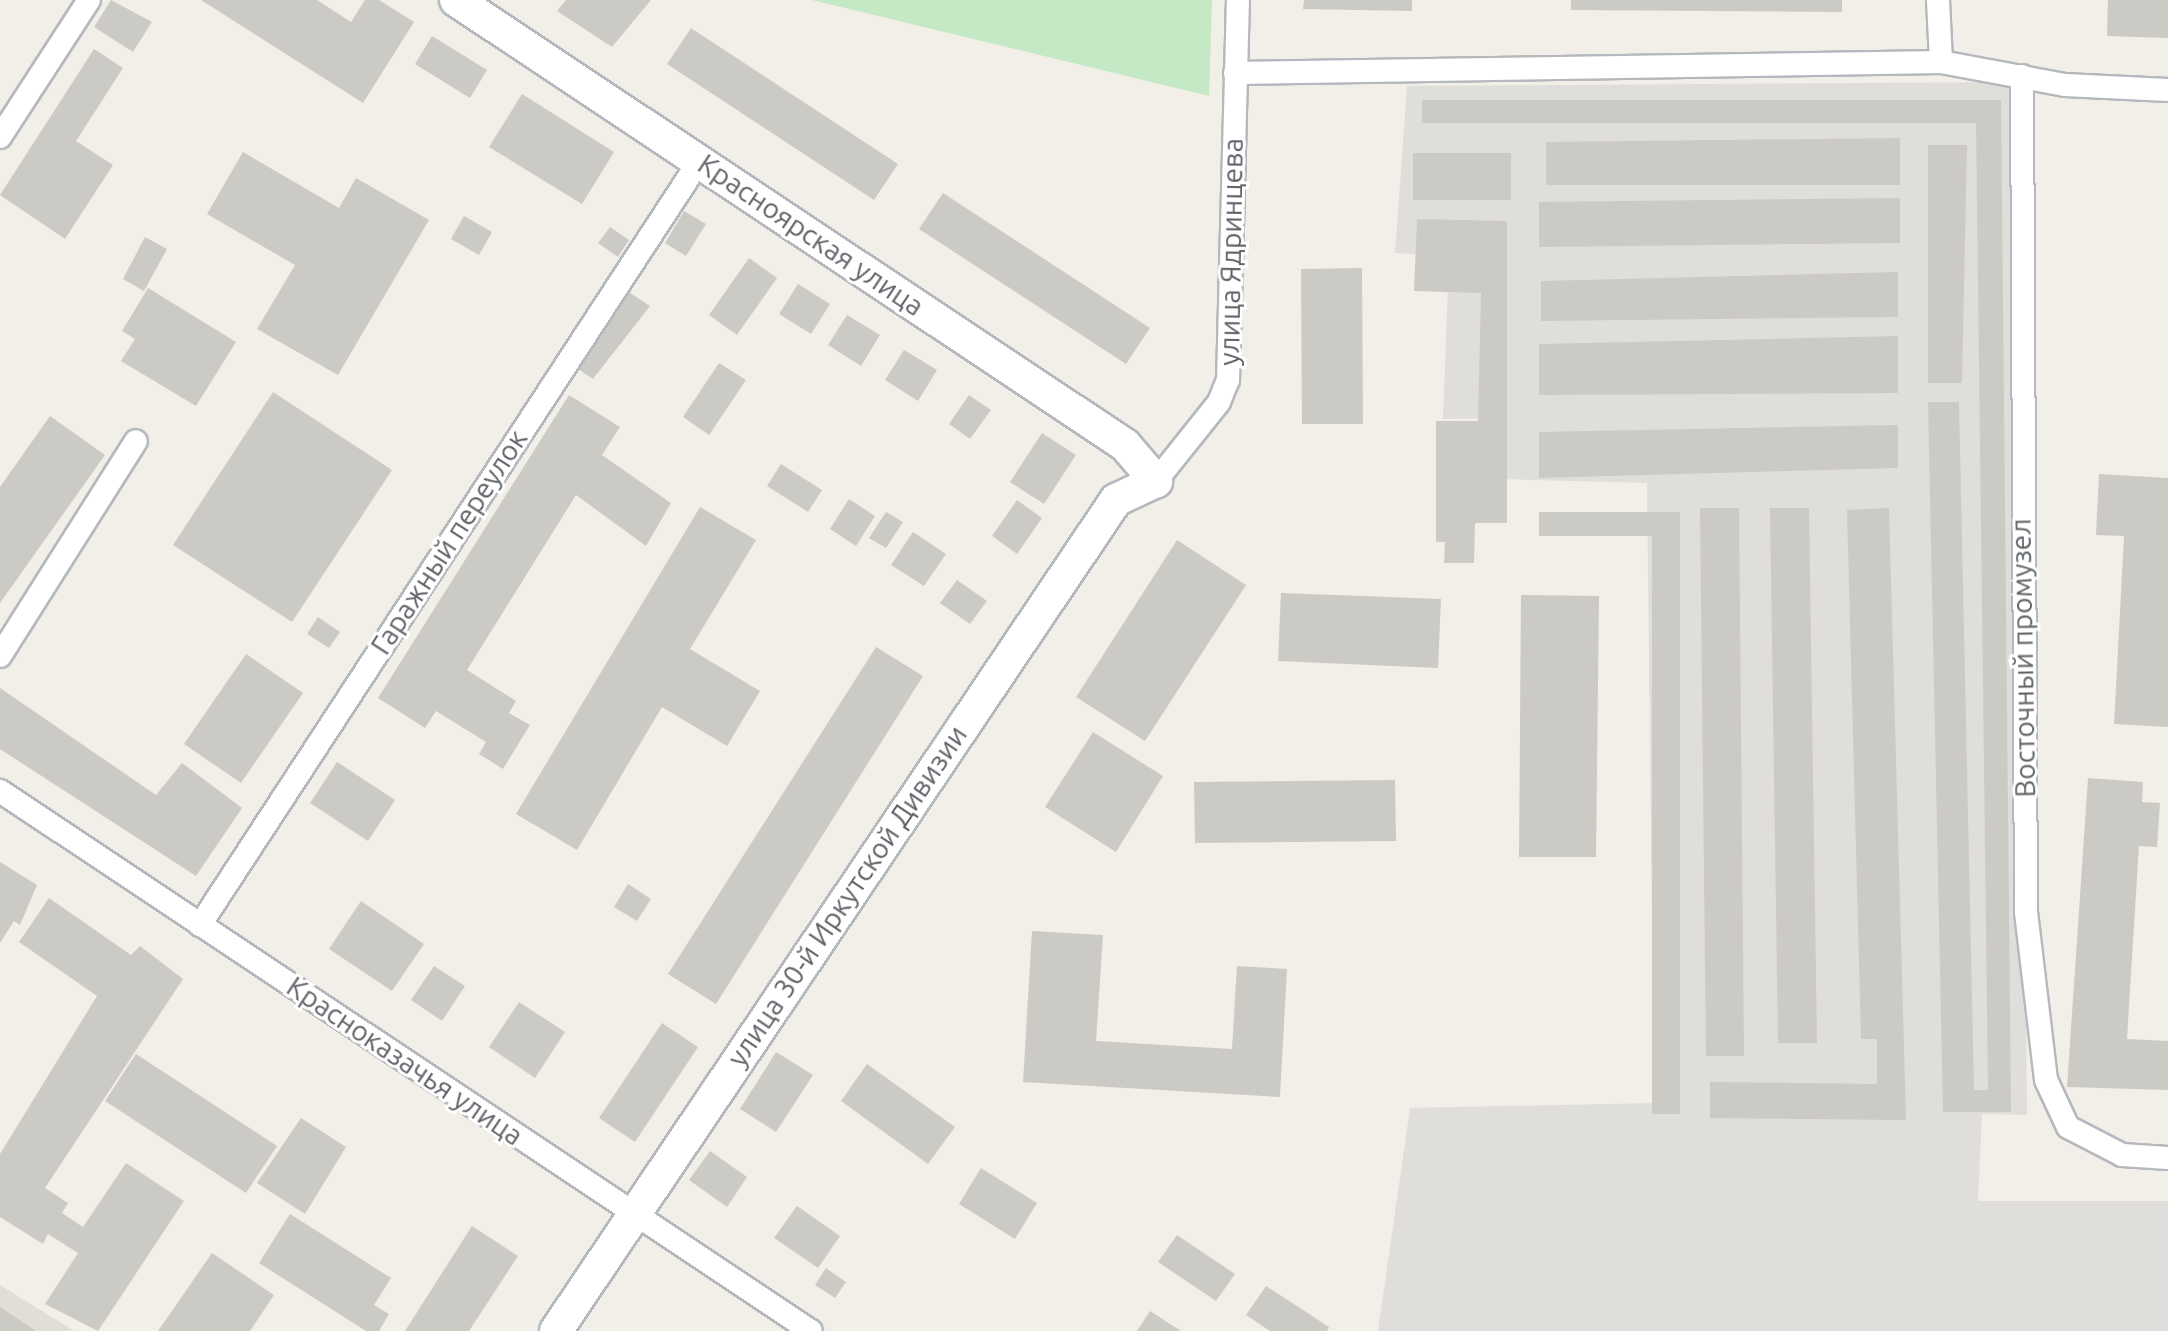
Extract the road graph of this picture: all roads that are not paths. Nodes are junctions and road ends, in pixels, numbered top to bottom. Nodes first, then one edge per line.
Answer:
1 (89, 0) edge
2 (456, 0) edge
3 (1238, 0) edge
4 (1938, 0) edge
5 (1941, 62) junction
6 (1235, 73) junction
7 (2022, 76) junction
8 (2168, 90) edge
9 (0, 137) edge
10 (700, 160) junction
11 (136, 441) dead end
12 (1156, 481) junction
13 (0, 656) edge
14 (0, 791) edge
15 (200, 925) junction
16 (2168, 1158) edge
17 (633, 1213) junction
18 (556, 1331) edge
19 (811, 1331) edge

1 - 9 street
2 - 10 street, Красноярская улица
3 - 6 street, улица Ядринцева
4 - 5 street
5 - 6 street
5 - 7 street
6 - 12 street, улица Ядринцева
7 - 8 street
7 - 16 street, Восточный промузел
10 - 12 street, Красноярская улица
10 - 15 street, Гаражный переулок
11 - 13 street
12 - 17 street, улица 30-й Иркутской Дивизии
14 - 15 street, Красноказачья улица
15 - 17 street, Красноказачья улица
17 - 18 street, улица 30-й Иркутской Дивизии
17 - 19 street, Красноказачья улица

